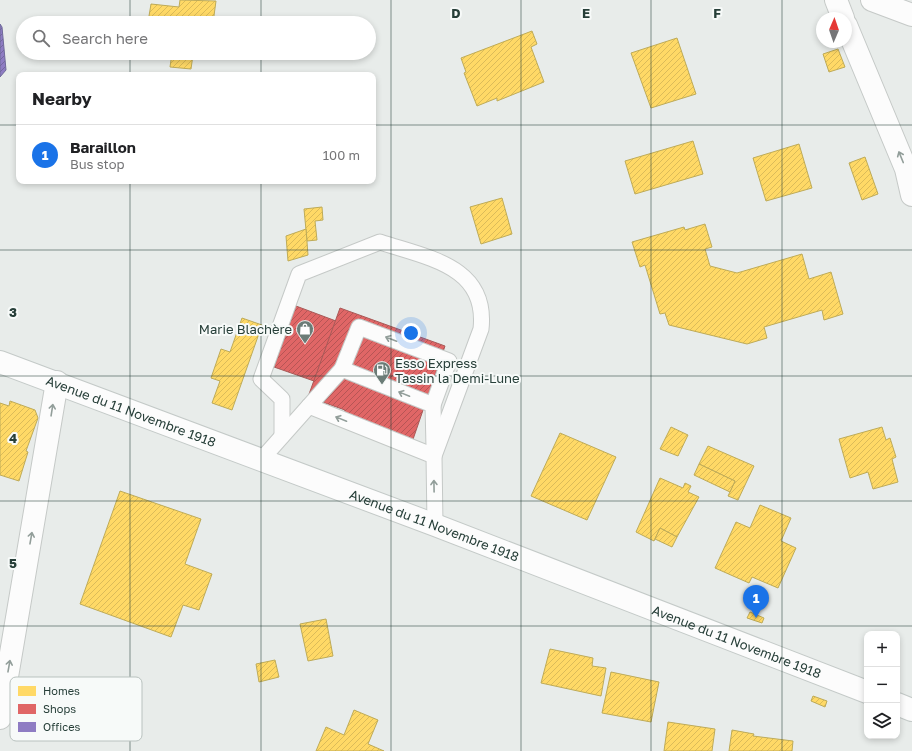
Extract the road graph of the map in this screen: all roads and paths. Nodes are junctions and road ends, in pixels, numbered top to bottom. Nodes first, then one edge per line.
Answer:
1 (836, 0) edge
2 (872, 0) edge
3 (841, 12) edge
4 (912, 15) edge
5 (852, 39) edge
6 (912, 195) edge
7 (0, 362) edge
8 (342, 369) junction
9 (57, 382) junction
10 (433, 405) junction
11 (309, 406) junction
12 (282, 436) junction
13 (434, 456) junction
14 (261, 460) junction
15 (435, 525) junction
16 (864, 691) edge
17 (900, 705) edge
18 (912, 710) edge
19 (0, 718) edge

1 - 3 main road
2 - 4 main road
6 -> 5 main road
7 - 9 main road, Avenue du 11 Novembre 1918
10 -> 8 lane
10 -> 8 lane
8 - 11 lane
9 - 14 main road, Avenue du 11 Novembre 1918
19 -> 9 main road
10 - 13 lane
11 - 12 lane
13 -> 11 lane
12 - 13 lane
12 - 14 lane
15 -> 13 lane
14 - 15 main road, Avenue du 11 Novembre 1918
15 - 16 main road, Avenue du 11 Novembre 1918
17 - 18 main road

